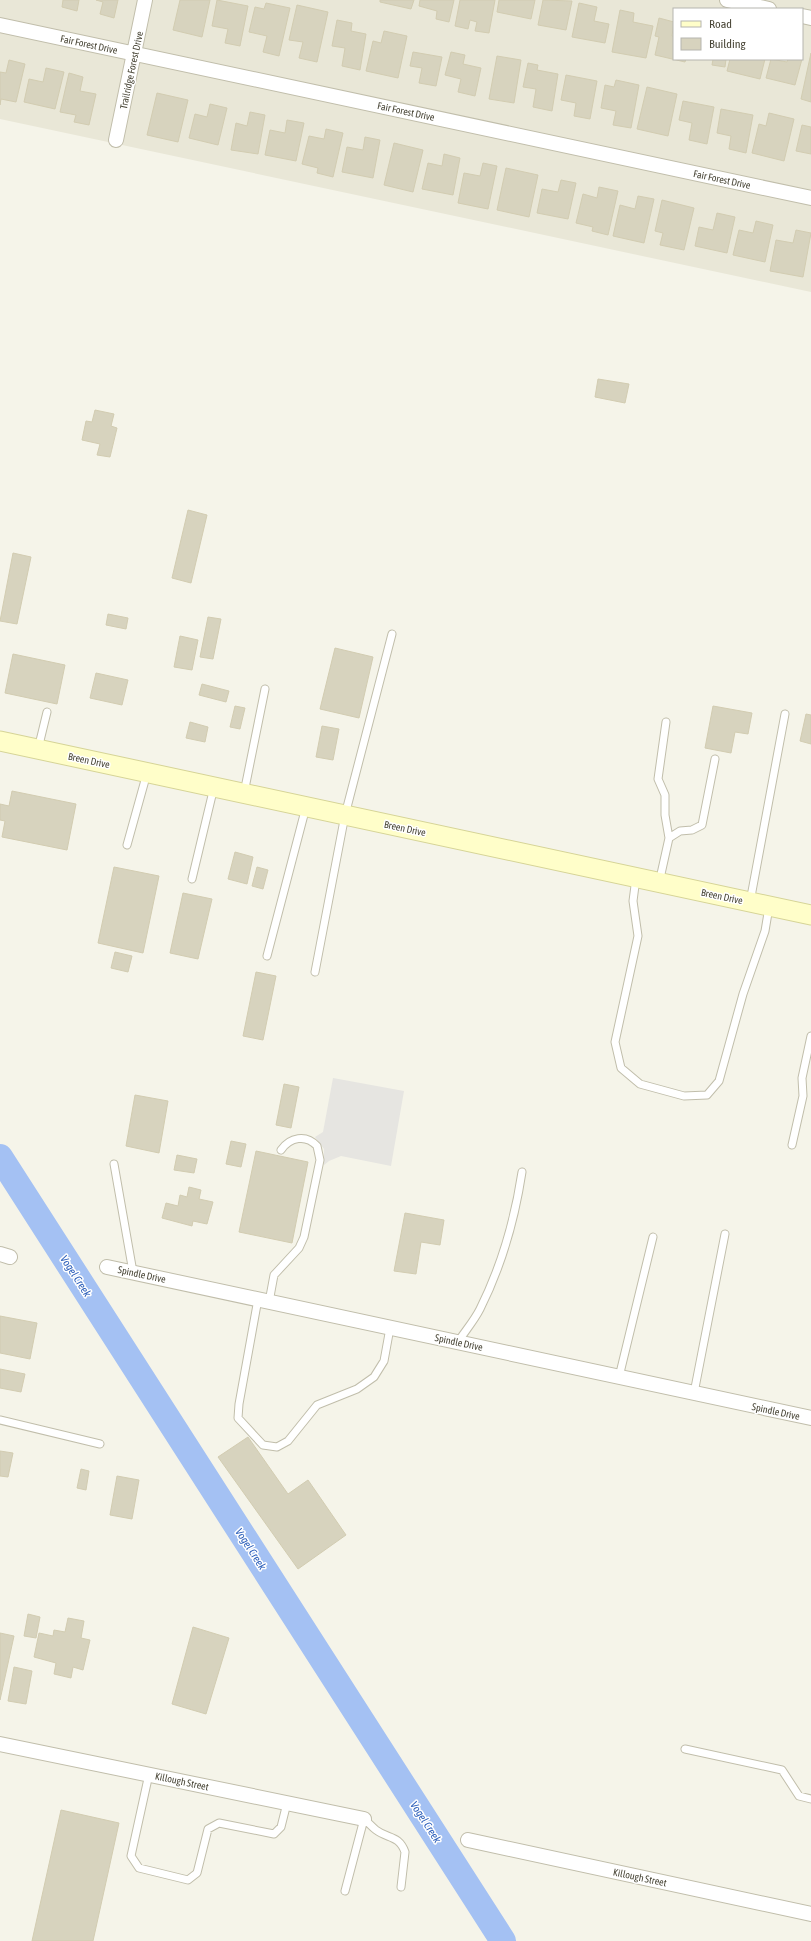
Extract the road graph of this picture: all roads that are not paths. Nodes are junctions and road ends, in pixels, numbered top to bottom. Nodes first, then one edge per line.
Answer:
1 (146, 0) edge
2 (727, 0) edge
3 (764, 8) edge
4 (0, 25) edge
5 (134, 54) junction
6 (116, 140) dead end
7 (811, 198) edge
8 (392, 634) dead end
9 (264, 689) dead end
10 (46, 712) dead end
11 (785, 714) dead end
12 (666, 722) dead end
13 (0, 741) edge
14 (38, 749) junction
15 (715, 759) dead end
16 (147, 773) junction
17 (214, 787) junction
18 (244, 794) junction
19 (306, 807) junction
20 (345, 815) junction
21 (669, 838) junction
22 (127, 845) dead end
23 (192, 878) dead end
24 (636, 878) junction
25 (659, 883) junction
26 (750, 902) junction
27 (769, 906) junction
28 (811, 915) edge
29 (267, 956) dead end
30 (315, 972) dead end
31 (811, 1036) edge
32 (792, 1145) dead end
33 (281, 1150) dead end
34 (114, 1164) dead end
35 (522, 1172) dead end
36 (725, 1234) dead end
37 (653, 1237) dead end
38 (107, 1267) dead end
39 (133, 1272) junction
40 (263, 1300) junction
41 (390, 1328) junction
42 (458, 1342) junction
43 (619, 1377) junction
44 (694, 1393) junction
45 (811, 1418) edge
46 (0, 1420) edge
47 (100, 1444) dead end
48 (0, 1744) edge
49 (685, 1749) dead end
50 (149, 1774) junction
51 (811, 1799) edge
52 (287, 1803) junction
53 (364, 1819) junction
54 (468, 1840) dead end
55 (401, 1887) dead end
56 (345, 1891) dead end
57 (811, 1914) edge

1 - 5 street, Trailridge Forest Drive
2 - 3 street
4 - 5 street, Fair Forest Drive
5 - 6 street, Trailridge Forest Drive
5 - 7 street, Fair Forest Drive
8 - 20 lane
9 - 18 lane
10 - 14 lane
11 - 26 lane
12 - 21 lane
13 - 14 street, Breen Drive
14 - 16 street, Breen Drive
15 - 21 lane
16 - 17 street, Breen Drive
16 - 22 lane
17 - 18 street, Breen Drive
17 - 23 lane
18 - 19 street, Breen Drive
19 - 20 street, Breen Drive
19 - 29 lane
20 - 24 street, Breen Drive
20 - 30 lane
21 - 25 lane
24 - 25 street, Breen Drive
24 - 27 lane
25 - 26 street, Breen Drive
26 - 27 street, Breen Drive
27 - 28 street, Breen Drive
31 - 32 lane
33 - 40 lane
34 - 39 lane
35 - 42 lane
36 - 44 lane
37 - 43 lane
38 - 39 street, Spindle Drive
39 - 40 street, Spindle Drive
40 - 41 street, Spindle Drive
40 - 41 lane
41 - 42 street, Spindle Drive
42 - 43 street, Spindle Drive
43 - 44 street, Spindle Drive
44 - 45 street, Spindle Drive
46 - 47 lane
48 - 50 street, Killough Street
49 - 51 lane
50 - 52 street, Killough Street
50 - 52 lane
52 - 53 street, Killough Street
53 - 55 lane
53 - 56 lane
54 - 57 street, Killough Street

